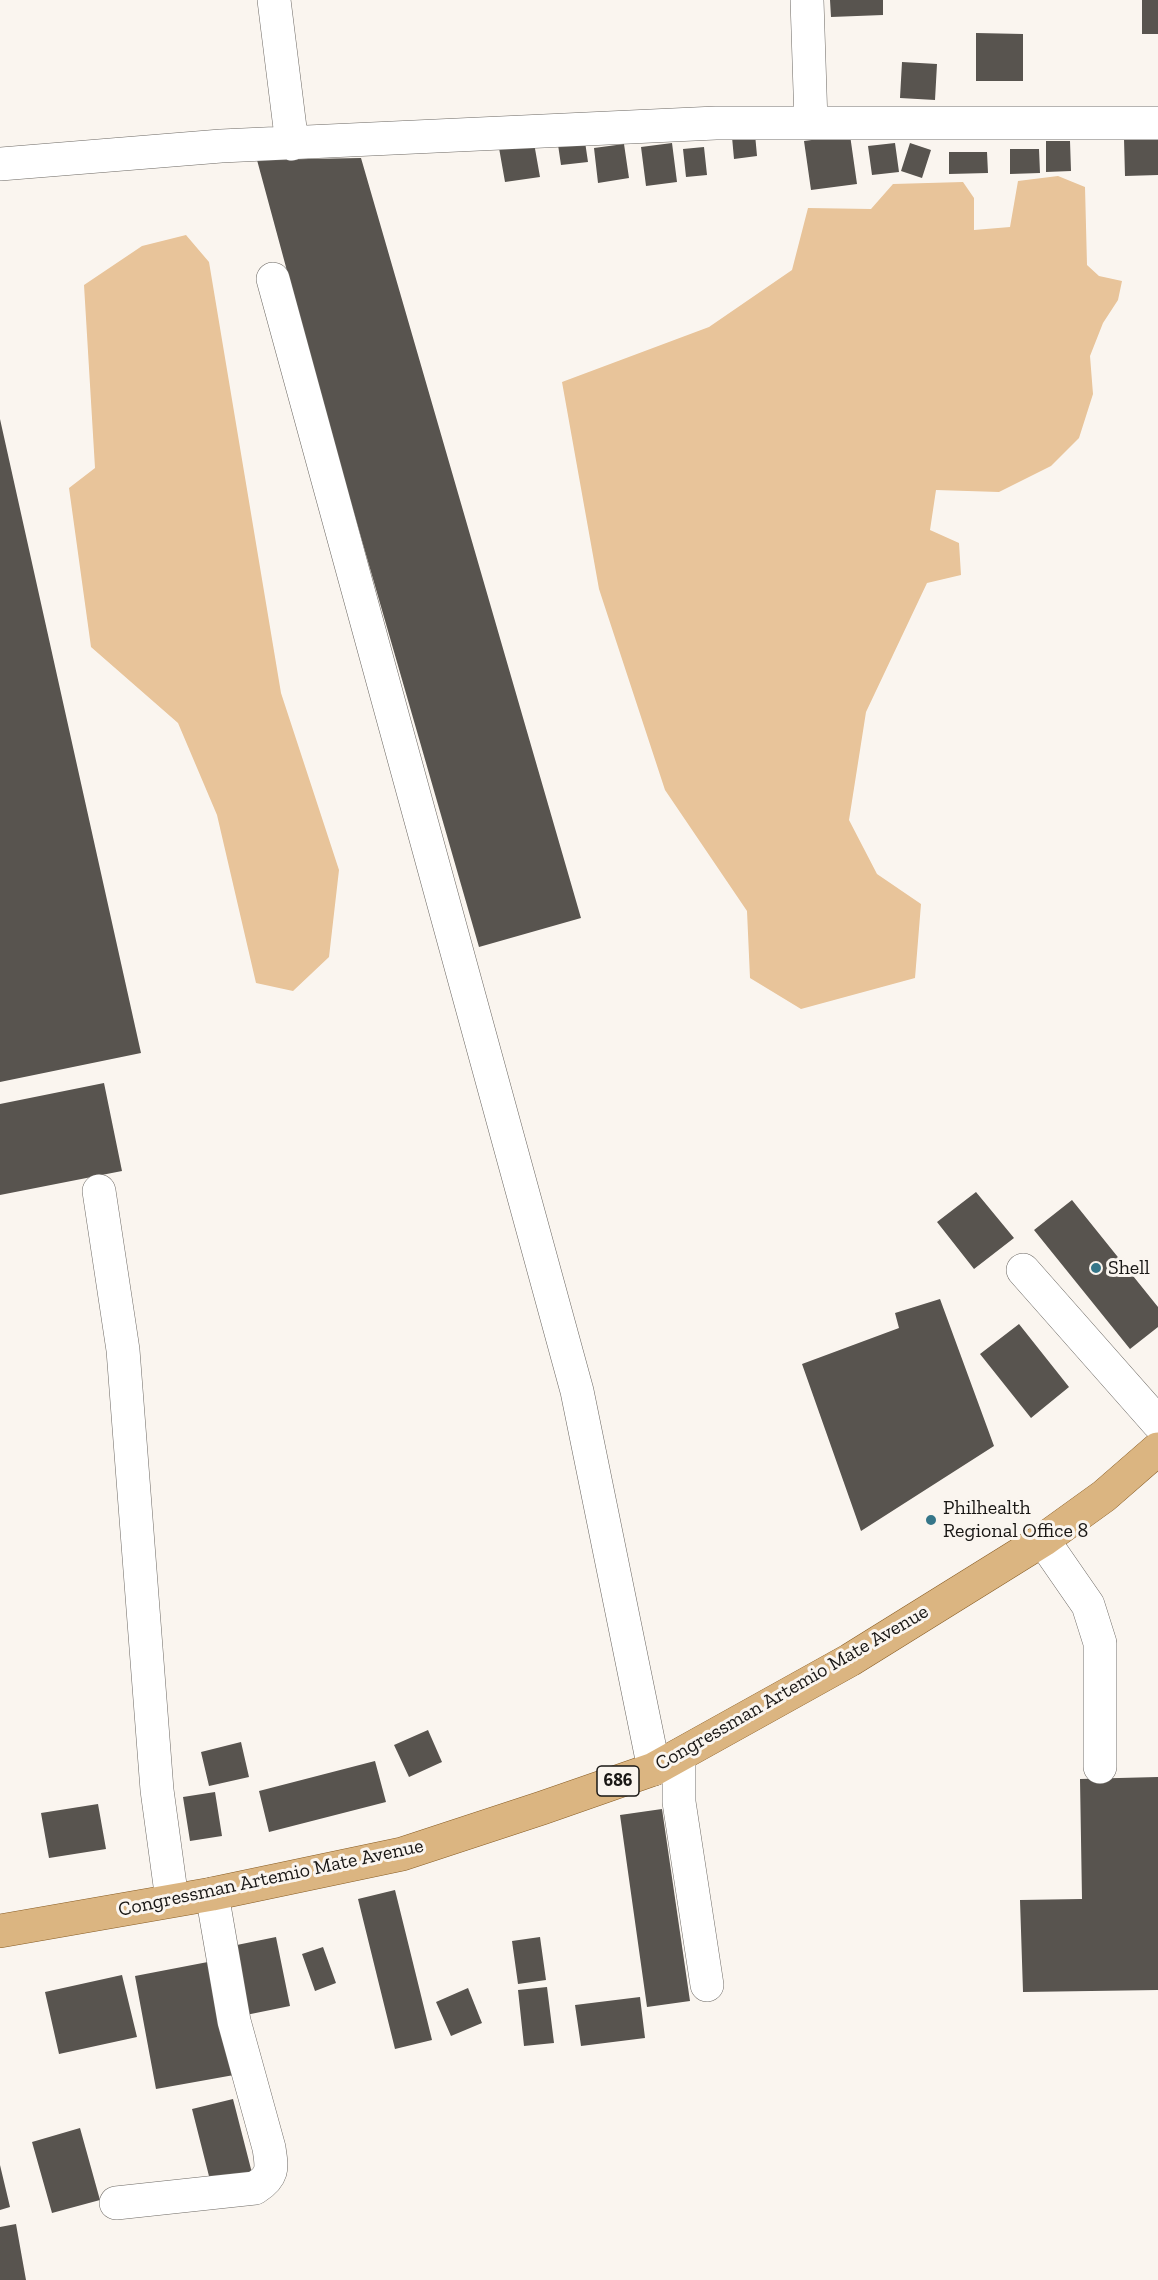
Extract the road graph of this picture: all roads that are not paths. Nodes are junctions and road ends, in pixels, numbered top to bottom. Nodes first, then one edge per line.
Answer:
1 (274, 0) edge
2 (807, 0) edge
3 (811, 122) junction
4 (1158, 123) edge
5 (292, 144) junction
6 (0, 164) edge
7 (273, 279) dead end
8 (99, 1191) dead end
9 (1023, 1270) dead end
10 (1158, 1423) edge
11 (1158, 1449) edge
12 (1043, 1540) junction
13 (666, 1762) junction
14 (1101, 1767) dead end
15 (212, 1894) junction
16 (172, 1900) junction
17 (0, 1932) edge
18 (707, 1985) dead end
19 (116, 2203) dead end

1 - 5 street
2 - 3 street
3 - 4 street
3 - 5 street
5 - 6 street
7 - 13 street
8 - 16 street
9 - 10 street
11 - 12 main road, Congressman Artemio Mate Avenue / 686
12 - 13 main road, Congressman Artemio Mate Avenue / 686
12 - 14 street
13 - 15 main road, Congressman Artemio Mate Avenue / 686
13 - 18 street
15 - 16 main road, Congressman Artemio Mate Avenue / 686
15 - 19 street
16 - 17 main road, Congressman Artemio Mate Avenue / 686

